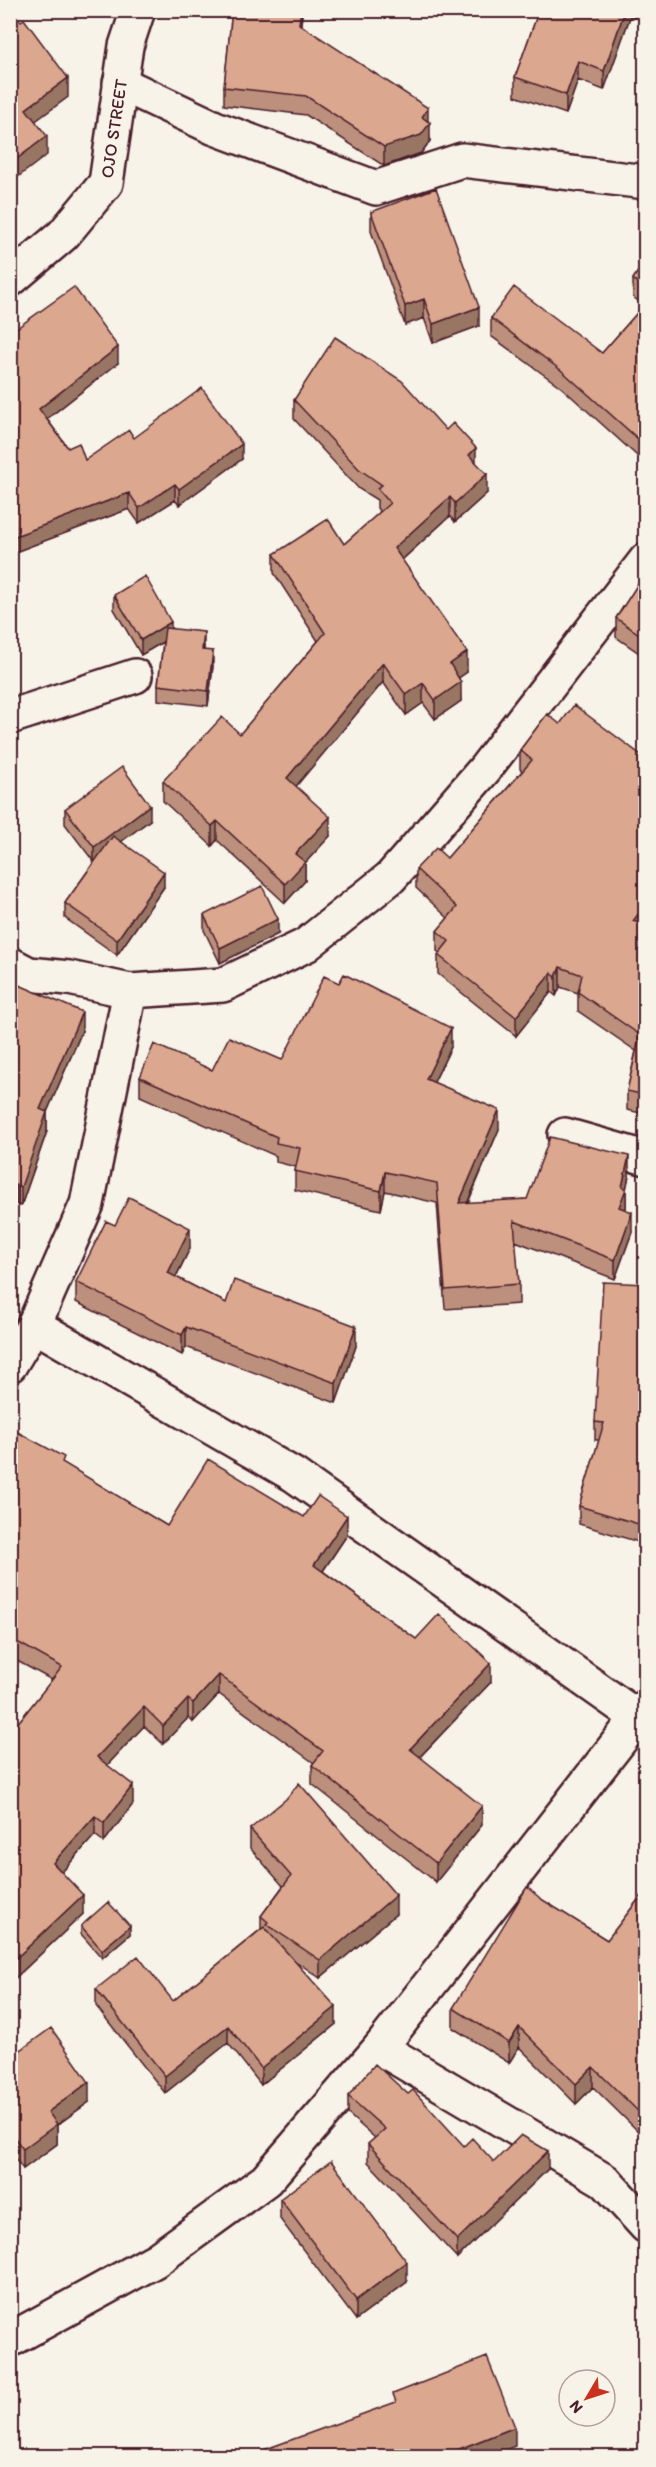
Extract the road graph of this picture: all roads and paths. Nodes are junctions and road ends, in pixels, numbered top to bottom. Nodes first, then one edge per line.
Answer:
1 (138, 10) edge
2 (120, 83) junction
3 (645, 182) edge
4 (10, 280) edge
5 (645, 560) edge
6 (135, 676) dead end
7 (10, 717) edge
8 (10, 964) edge
9 (130, 991) junction
10 (565, 1135) dead end
11 (645, 1158) edge
12 (34, 1325) junction
13 (10, 1365) edge
14 (641, 1712) edge
15 (380, 2048) junction
16 (642, 2216) edge
17 (10, 2340) edge

1 - 2 street, OJO STREET
2 - 3 street
2 - 4 street, OJO STREET
5 - 9 street
6 - 7 street
8 - 9 street
9 - 12 street
10 - 11 street
12 - 13 street
12 - 14 street
14 - 15 street
15 - 16 street
15 - 17 street

